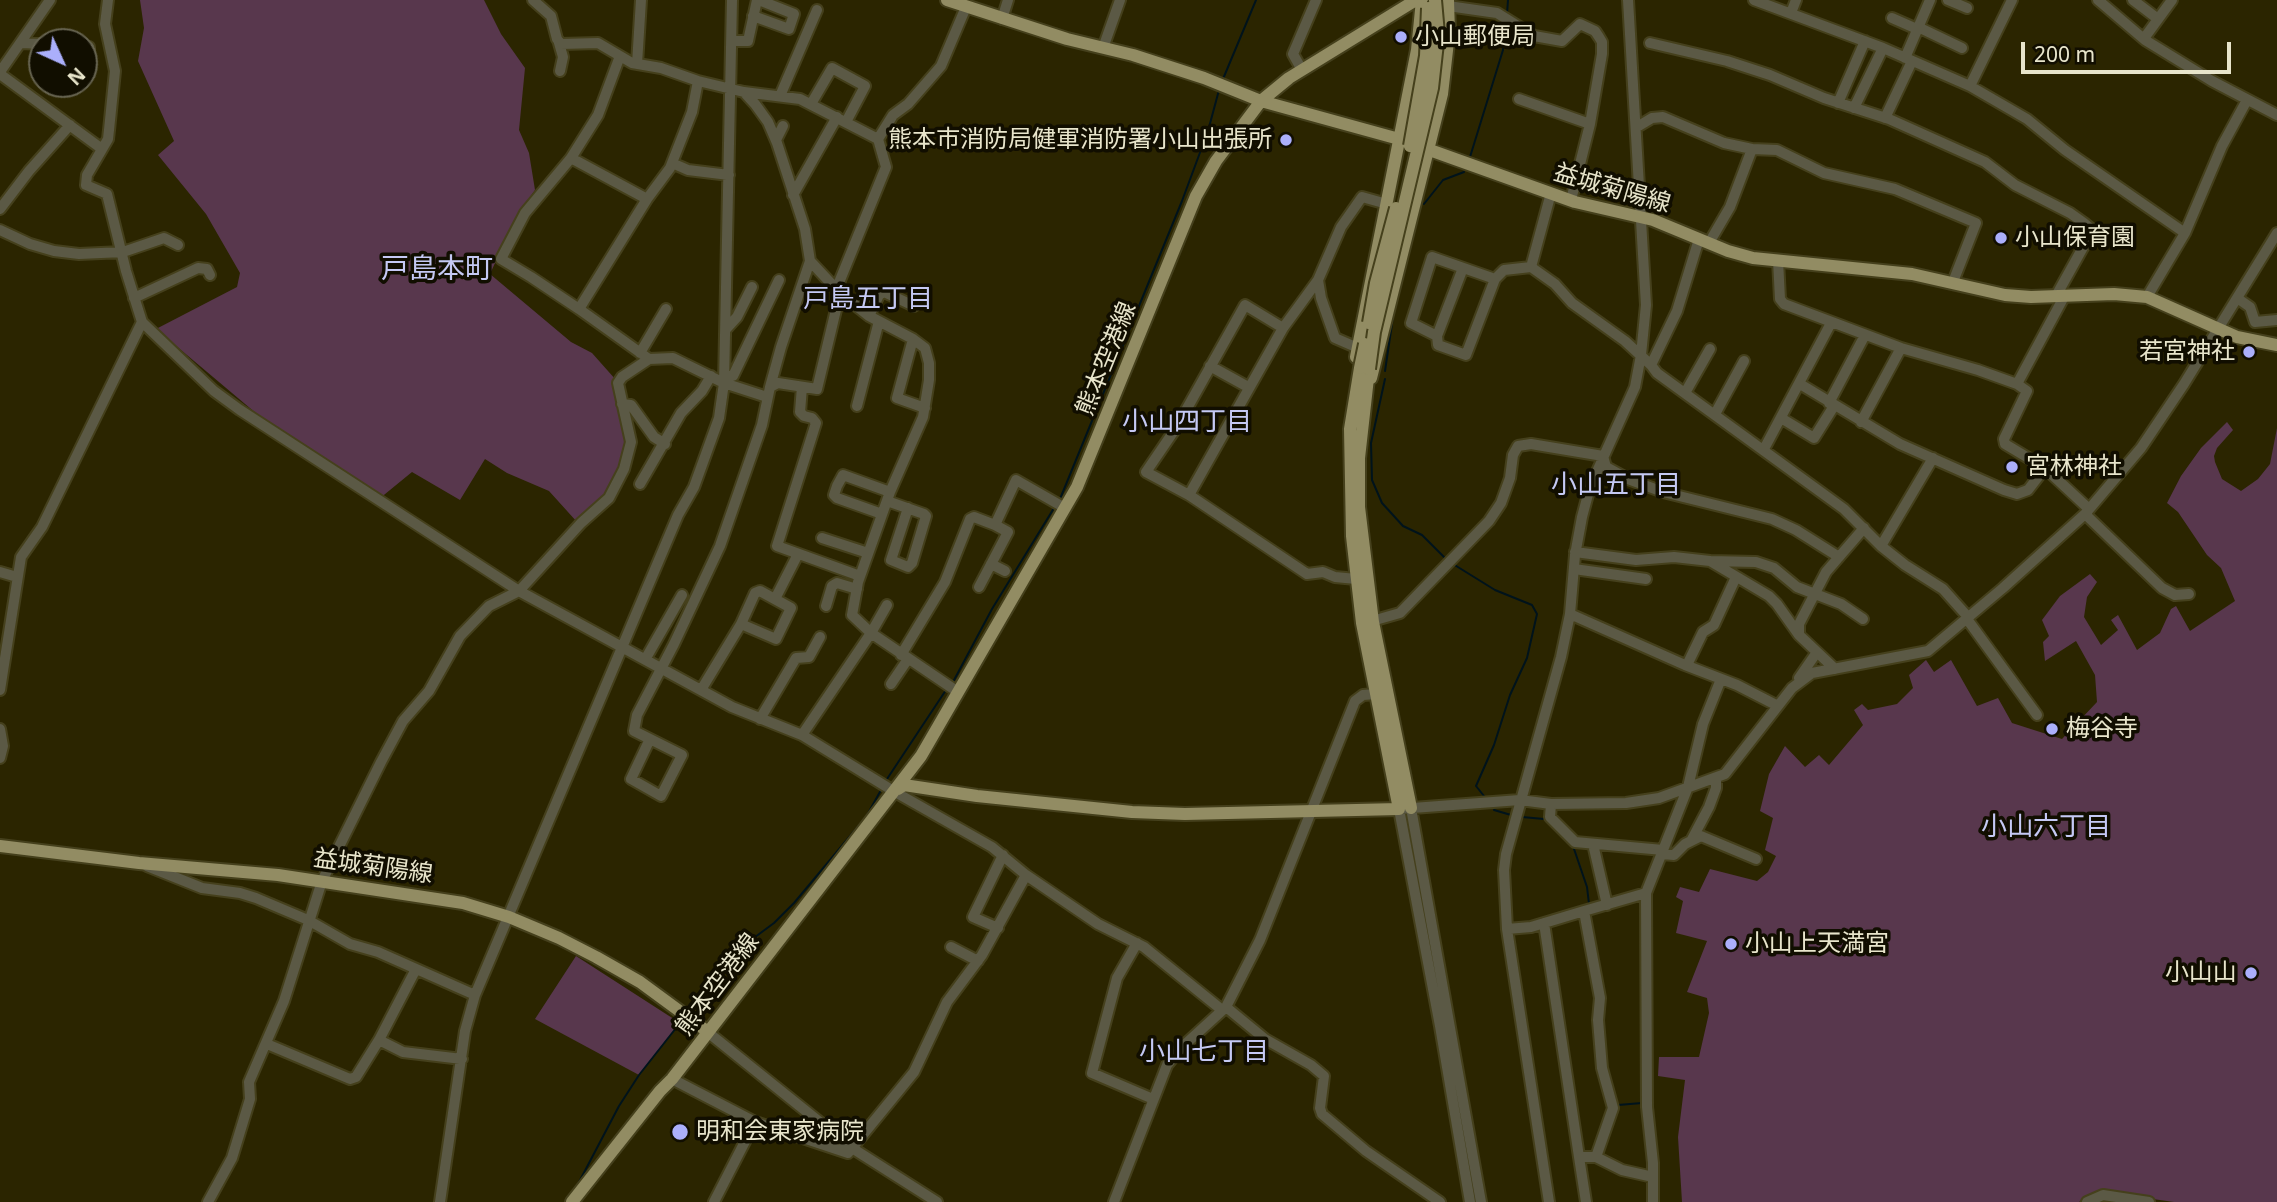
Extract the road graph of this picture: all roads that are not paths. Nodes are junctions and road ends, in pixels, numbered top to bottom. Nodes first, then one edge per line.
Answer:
1 (50, 0) edge
2 (108, 0) edge
3 (533, 0) edge
4 (641, 0) edge
5 (732, 0) edge
6 (758, 0) edge
7 (947, 0) edge
8 (1008, 0) edge
9 (1120, 0) edge
10 (1416, 0) edge
11 (1422, 0) edge
12 (1428, 0) edge
13 (1435, 0) edge
14 (1628, 0) edge
15 (1754, 0) edge
16 (1796, 0) edge
17 (1948, 0) edge
18 (2012, 0) edge
19 (2098, 0) edge
20 (2133, 0) edge
21 (2172, 0) edge
22 (1312, 1) edge
23 (1926, 1) edge
24 (1448, 3) edge
25 (966, 6) junction
26 (1967, 9) dead end
27 (817, 10) dead end
28 (1791, 13) junction
29 (753, 16) junction
30 (1892, 18) dead end
31 (1002, 19) junction
32 (2158, 19) junction
33 (1918, 28) junction
34 (2145, 37) junction
35 (732, 41) junction
36 (1865, 41) junction
37 (22, 43) junction
38 (28, 43) edge
39 (559, 43) junction
40 (1650, 43) dead end
41 (1103, 48) junction
42 (1882, 48) junction
43 (1962, 48) dead end
44 (620, 56) junction
45 (1908, 59) junction
46 (637, 64) junction
47 (1302, 70) junction
48 (560, 71) dead end
49 (0, 73) edge
50 (698, 82) junction
51 (1970, 86) junction
52 (731, 89) junction
53 (744, 92) junction
54 (780, 96) junction
55 (1519, 99) dead end
56 (2247, 100) junction
57 (1261, 101) junction
58 (1838, 103) junction
59 (811, 104) junction
60 (1854, 108) junction
61 (2277, 115) edge
62 (1885, 118) junction
63 (842, 120) junction
64 (1590, 124) junction
65 (70, 125) junction
66 (783, 126) dead end
67 (1637, 127) junction
68 (878, 139) junction
69 (1399, 139) junction
70 (776, 140) junction
71 (103, 149) junction
72 (1752, 149) junction
73 (1430, 150) junction
74 (571, 158) junction
75 (672, 163) junction
76 (729, 176) junction
77 (1551, 194) junction
78 (793, 195) junction
79 (647, 199) junction
80 (1571, 200) junction
81 (1387, 204) junction
82 (0, 209) edge
83 (1641, 217) junction
84 (0, 230) edge
85 (2185, 233) junction
86 (2277, 233) edge
87 (1704, 241) junction
88 (178, 245) dead end
89 (123, 252) junction
90 (1778, 260) junction
91 (810, 261) junction
92 (1531, 267) junction
93 (1463, 268) junction
94 (210, 275) dead end
95 (1495, 279) junction
96 (779, 280) dead end
97 (1318, 280) junction
98 (1953, 282) junction
99 (752, 287) dead end
100 (840, 293) junction
101 (2061, 295) junction
102 (134, 298) junction
103 (2147, 298) junction
104 (2237, 298) junction
105 (914, 306) dead end
106 (579, 309) junction
107 (666, 309) dead end
108 (874, 319) junction
109 (2277, 320) edge
110 (142, 322) junction
111 (1831, 323) junction
112 (1283, 328) junction
113 (2218, 328) junction
114 (726, 329) junction
115 (1865, 335) junction
116 (1437, 336) junction
117 (913, 339) junction
118 (2277, 345) edge
119 (1358, 348) junction
120 (1901, 348) junction
121 (1710, 349) dead end
122 (1641, 355) junction
123 (645, 356) junction
124 (1744, 361) dead end
125 (1651, 365) junction
126 (1210, 366) junction
127 (1365, 368) junction
128 (711, 376) junction
129 (724, 379) junction
130 (1800, 384) junction
131 (2017, 384) junction
132 (802, 387) junction
133 (1248, 387) junction
134 (1361, 390) junction
135 (769, 392) junction
136 (1685, 393) junction
137 (622, 404) junction
138 (1832, 404) junction
139 (857, 406) dead end
140 (925, 408) junction
141 (1715, 414) junction
142 (1781, 418) junction
143 (1861, 422) junction
144 (665, 444) junction
145 (1764, 449) junction
146 (1603, 456) junction
147 (1933, 458) junction
148 (2045, 468) junction
149 (640, 484) dead end
150 (1189, 495) junction
151 (889, 496) junction
152 (908, 508) junction
153 (1065, 508) junction
154 (2087, 511) junction
155 (882, 514) junction
156 (995, 525) junction
157 (1864, 528) junction
158 (822, 538) dead end
159 (1881, 546) junction
160 (1575, 552) junction
161 (868, 553) junction
162 (798, 554) junction
163 (1839, 557) junction
164 (1710, 561) junction
165 (991, 564) junction
166 (1574, 569) junction
167 (1005, 571) dead end
168 (0, 572) edge
169 (860, 576) junction
170 (17, 577) junction
171 (1736, 577) junction
172 (1356, 579) junction
173 (1646, 579) dead end
174 (979, 587) dead end
175 (857, 589) junction
176 (519, 591) junction
177 (1815, 592) junction
178 (2189, 594) dead end
179 (682, 595) dead end
180 (775, 598) junction
181 (887, 605) dead end
182 (826, 606) dead end
183 (1570, 614) junction
184 (1967, 618) junction
185 (1863, 619) dead end
186 (1367, 623) junction
187 (741, 624) junction
188 (871, 633) junction
189 (1799, 635) junction
190 (820, 637) dead end
191 (624, 648) junction
192 (1817, 652) junction
193 (905, 657) junction
194 (646, 658) junction
195 (1686, 666) junction
196 (661, 667) junction
197 (1835, 669) junction
198 (1721, 679) junction
199 (891, 684) dead end
200 (1792, 688) junction
201 (0, 690) edge
202 (701, 690) junction
203 (958, 692) junction
204 (1376, 694) junction
205 (1778, 706) junction
206 (2037, 715) dead end
207 (760, 719) junction
208 (0, 729) edge
209 (802, 735) junction
210 (650, 739) junction
211 (0, 758) edge
212 (1716, 779) junction
213 (1688, 787) junction
214 (895, 792) junction
215 (1520, 800) junction
216 (1551, 804) junction
217 (1405, 809) junction
218 (1312, 812) junction
219 (1691, 841) junction
220 (1593, 844) junction
221 (0, 846) edge
222 (1663, 852) junction
223 (1003, 855) junction
224 (1756, 859) dead end
225 (139, 863) junction
226 (1026, 875) junction
227 (323, 881) junction
228 (1646, 893) junction
229 (1607, 905) junction
230 (1588, 910) junction
231 (509, 917) junction
232 (308, 920) junction
233 (1544, 923) junction
234 (998, 928) junction
235 (1507, 929) junction
236 (1137, 943) junction
237 (951, 947) dead end
238 (978, 961) junction
239 (416, 969) junction
240 (475, 995) junction
241 (1224, 1008) junction
242 (709, 1033) junction
243 (379, 1040) junction
244 (267, 1044) junction
245 (462, 1059) junction
246 (672, 1079) junction
247 (1153, 1099) junction
248 (755, 1122) junction
249 (852, 1149) junction
250 (1579, 1157) junction
251 (1596, 1157) junction
252 (1653, 1177) junction
253 (208, 1202) edge
254 (440, 1202) edge
255 (572, 1202) edge
256 (714, 1202) edge
257 (937, 1202) edge
258 (1114, 1202) edge
259 (1440, 1202) edge
260 (1469, 1202) edge
261 (1482, 1202) edge
262 (1549, 1202) edge
263 (1586, 1202) edge
264 (1653, 1202) edge
265 (2087, 1202) edge
266 (2149, 1202) edge

1 - 37 street
2 - 71 street
3 - 39 street
4 - 46 street
5 - 35 street
6 - 29 street
6 - 29 street
7 - 25 main road, 益城菊陽線
8 - 31 street
9 - 41 street
10 - 47 main road, 熊本空港線
11 - 69 main road
12 - 127 main road, bridge
13 - 127 main road, bridge
14 - 67 street
15 - 28 street
16 - 28 street
17 - 26 street
18 - 51 street
19 - 34 street
20 - 32 street
21 - 32 street
22 - 47 street
23 - 33 street
24 - 64 street
24 - 73 main road
25 - 31 main road, 益城菊陽線
25 - 68 street
27 - 54 street
28 - 36 street
29 - 35 street
30 - 33 street
31 - 41 main road, 益城菊陽線
32 - 34 street
33 - 43 street
33 - 45 street
34 - 56 street
35 - 52 street
36 - 42 street
36 - 58 street
37 - 38 street
37 - 49 street
39 - 44 street
39 - 48 street
40 - 58 street
41 - 57 main road, 益城菊陽線
42 - 45 street
42 - 60 street
44 - 46 street
44 - 74 street
45 - 51 street
45 - 62 street
46 - 50 street
47 - 57 main road, 熊本空港線
49 - 65 street
50 - 52 street
50 - 75 street
51 - 85 street
52 - 53 street
52 - 76 street
53 - 54 street
53 - 70 street
54 - 59 street
55 - 64 street
56 - 61 street
56 - 85 street
57 - 69 main road, 益城菊陽線
57 - 153 main road, 熊本空港線
58 - 60 street
59 - 63 street
59 - 63 street
60 - 62 street
62 - 101 street
63 - 68 street
63 - 78 street
64 - 80 street
65 - 71 street
65 - 82 street
66 - 70 street
67 - 72 street
67 - 83 street
68 - 100 street
69 - 73 main road, 益城菊陽線
69 - 81 main road
70 - 78 street
71 - 89 street
72 - 87 street
72 - 98 street
73 - 77 main road, 益城菊陽線
73 - 134 main road
74 - 79 street
74 - 106 street
75 - 76 street
75 - 79 street
76 - 114 street
77 - 80 main road, 益城菊陽線
77 - 92 street
78 - 91 street
79 - 106 street
80 - 83 main road, 益城菊陽線
81 - 97 street
81 - 119 main road
83 - 87 main road, 益城菊陽線
83 - 122 street
84 - 89 street
85 - 103 street
86 - 104 street
87 - 90 main road, 益城菊陽線
87 - 125 street
88 - 89 street
89 - 102 street
90 - 98 main road, 益城菊陽線
90 - 111 street
91 - 100 street
91 - 135 street
92 - 95 street
92 - 122 street
93 - 95 street
93 - 116 street
93 - 116 street
94 - 102 street
95 - 116 street
96 - 129 street
97 - 112 street
97 - 119 street
98 - 101 main road, 益城菊陽線
99 - 114 street
100 - 108 street
100 - 132 street
101 - 103 main road, 益城菊陽線
101 - 131 street
102 - 110 street
103 - 113 main road, 益城菊陽線
104 - 109 street
104 - 113 street
105 - 108 street
106 - 123 street
107 - 123 street
108 - 117 street
108 - 139 street
110 - 170 street
110 - 176 street
111 - 115 street
111 - 130 street
112 - 126 street
112 - 133 street
113 - 118 main road, 益城菊陽線
113 - 154 street
114 - 129 street
115 - 120 street
115 - 138 street
117 - 140 street
117 - 140 street
119 - 134 main road
120 - 131 street
120 - 143 street
121 - 136 street
122 - 125 street
122 - 146 street
123 - 128 street
123 - 137 street
124 - 141 street
125 - 136 street
126 - 133 street
126 - 150 street
127 - 134 main road
128 - 129 street
128 - 144 street
129 - 135 street
129 - 191 street
130 - 138 street
130 - 142 street
131 - 148 street
132 - 135 street
132 - 162 street
133 - 150 street
134 - 172 main road
134 - 186 main road
135 - 196 street
136 - 141 street
137 - 144 street
137 - 176 street
138 - 142 street
138 - 143 street
140 - 151 street
141 - 145 street
142 - 145 street
143 - 147 street
144 - 149 street
145 - 157 street
146 - 160 street
146 - 163 street
146 - 186 street
147 - 148 street
147 - 159 street
148 - 154 street
150 - 172 street
151 - 152 street
151 - 155 street
151 - 155 street
152 - 152 street
153 - 156 street
153 - 203 main road, 熊本空港線
154 - 178 street
154 - 184 street
155 - 161 street
156 - 165 street
156 - 193 street
157 - 159 street
157 - 163 street
158 - 161 street
159 - 184 street
160 - 164 street
160 - 166 street
161 - 169 street
162 - 169 street
162 - 180 street
163 - 177 street
164 - 171 street
164 - 177 street
165 - 167 street
165 - 174 street
166 - 173 street
166 - 183 street
168 - 170 street
169 - 175 street
170 - 201 street
171 - 189 street
171 - 195 street
172 - 186 main road
175 - 182 street
175 - 188 street
176 - 191 street
176 - 227 street
177 - 185 street
177 - 189 street
179 - 194 street
180 - 187 street
180 - 187 street
181 - 188 street
183 - 195 street
183 - 215 street
184 - 197 street
184 - 206 street
186 - 204 main road
186 - 217 main road
187 - 202 street
188 - 193 street
188 - 209 street
189 - 192 street
190 - 207 street
191 - 194 street
191 - 231 street
192 - 197 street
192 - 200 street
193 - 199 street
193 - 203 street
194 - 196 street
195 - 198 street
196 - 202 street
196 - 210 street
197 - 200 street
198 - 205 street
198 - 213 street
200 - 205 street
202 - 207 street
203 - 214 main road, 熊本空港線
204 - 217 main road
204 - 218 street
205 - 212 street
207 - 209 street
208 - 211 street
209 - 214 street
210 - 210 street
212 - 213 street
212 - 219 street
213 - 216 street
213 - 222 street
214 - 218 main road
214 - 223 street
214 - 242 main road, 熊本空港線
215 - 216 street
215 - 217 street
215 - 235 street
216 - 220 street
217 - 218 main road
217 - 260 street
217 - 261 street
218 - 241 street
219 - 222 street
219 - 224 street
220 - 222 street
220 - 229 street
221 - 225 main road, 益城菊陽線
222 - 228 street
223 - 226 street
223 - 234 street
225 - 227 main road, 益城菊陽線
225 - 232 street
226 - 234 street
226 - 236 street
227 - 231 main road, 益城菊陽線
227 - 232 street
228 - 229 street
228 - 252 street
229 - 230 street
230 - 233 street
230 - 251 street
231 - 240 street
231 - 242 main road, 益城菊陽線
232 - 239 street
232 - 244 street
233 - 235 street
233 - 250 street
234 - 238 street
235 - 262 street
236 - 241 street
236 - 247 street
237 - 238 street
238 - 249 street
239 - 240 street
239 - 243 street
240 - 245 street
241 - 247 street
241 - 259 street
242 - 246 main road, 熊本空港線
242 - 249 street
243 - 244 street
243 - 245 street
244 - 253 street
245 - 254 street
246 - 248 street
246 - 255 main road, 熊本空港線
247 - 258 street
248 - 249 street
248 - 256 street
249 - 257 street
250 - 251 street
250 - 263 street
251 - 252 street
252 - 264 street
265 - 266 street

